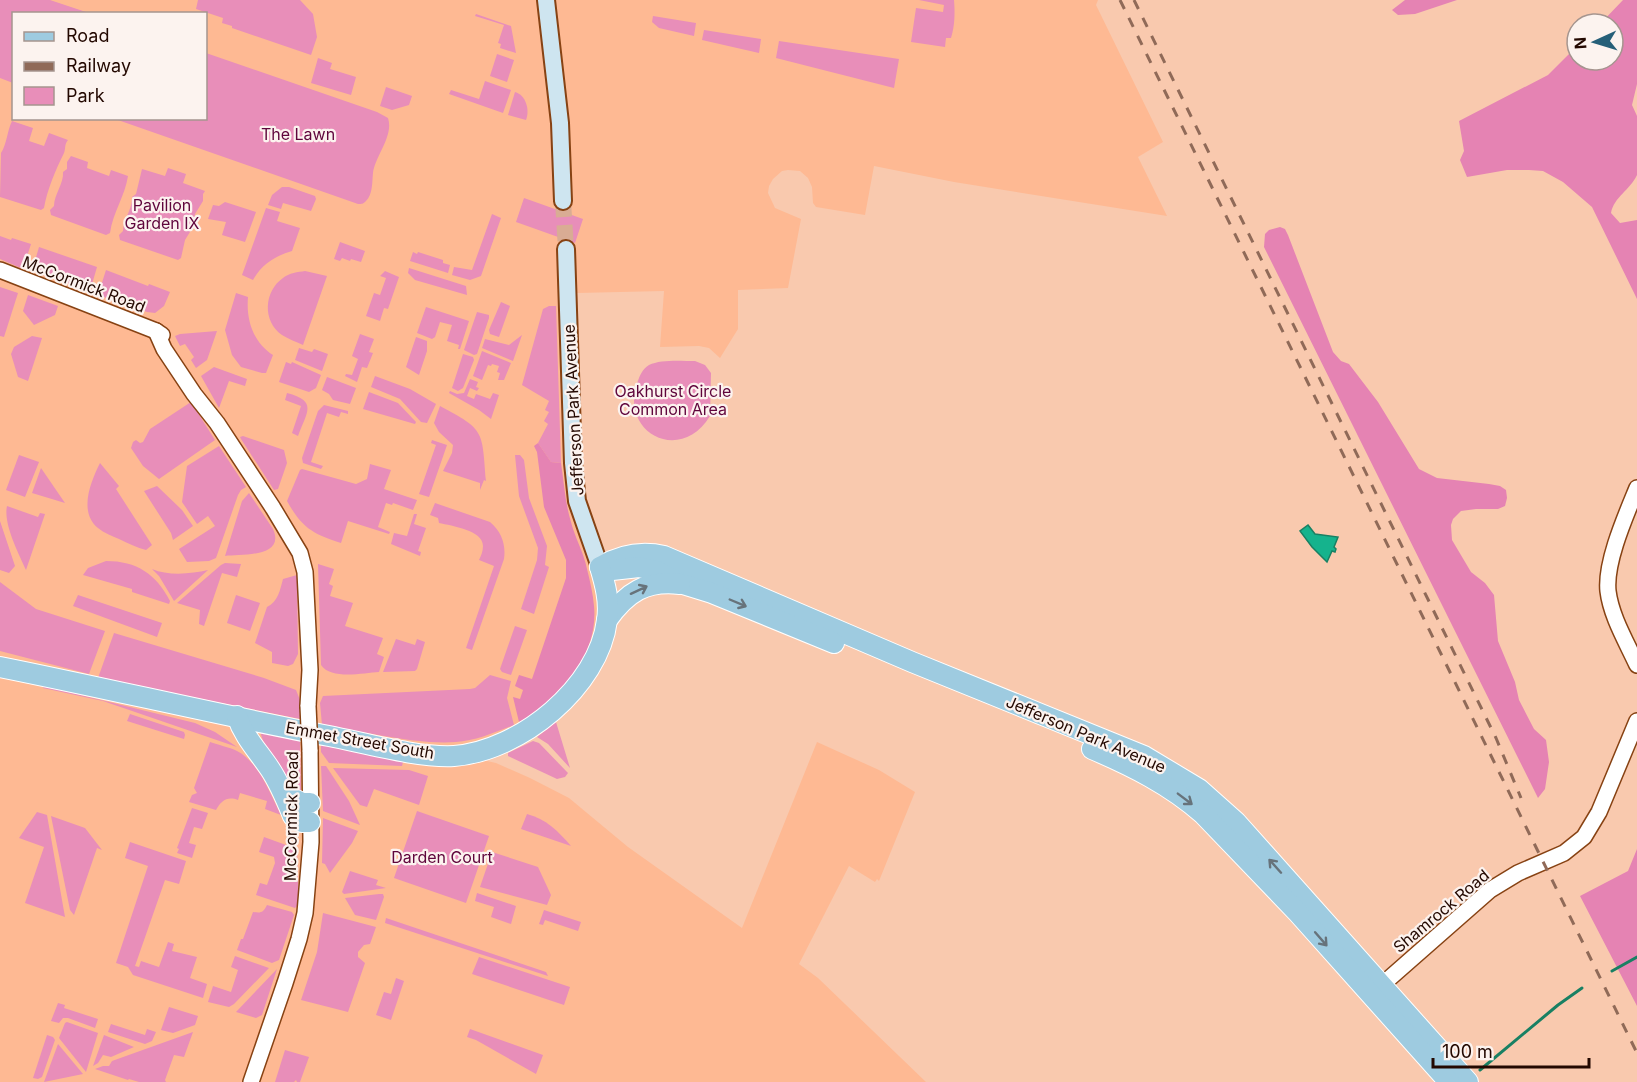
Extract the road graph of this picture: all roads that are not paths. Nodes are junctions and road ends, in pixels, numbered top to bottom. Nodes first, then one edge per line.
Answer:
1 (546, 0) edge
2 (563, 201) tunnel mouth
3 (566, 249) tunnel mouth
4 (0, 270) edge
5 (1637, 488) edge
6 (600, 567) junction
7 (683, 584) junction
8 (607, 620) junction
9 (1637, 664) edge
10 (0, 667) edge
11 (237, 716) junction
12 (1637, 721) edge
13 (286, 795) junction
14 (310, 803) junction
15 (310, 822) junction
16 (1376, 989) junction
17 (251, 1082) edge
18 (1449, 1082) edge
19 (1468, 1082) edge

1 - 2 main road
3 - 6 main road, Jefferson Park Avenue
4 - 14 street, McCormick Road, bridge
5 - 9 street
6 - 7 main road, Jefferson Park Avenue
6 - 8 main road, Emmet Street South
16 -> 6 main road, Jefferson Park Avenue
8 -> 7 main road
7 -> 16 main road, Jefferson Park Avenue
8 - 11 main road, Emmet Street South
10 - 11 main road, Emmet Street South
11 - 13 main road
12 - 16 street, Shamrock Road
13 - 14 main road
13 - 15 main road
14 - 15 street, McCormick Road
15 - 17 street, McCormick Road
16 - 18 main road, Jefferson Park Avenue
16 - 19 main road, Jefferson Park Avenue

